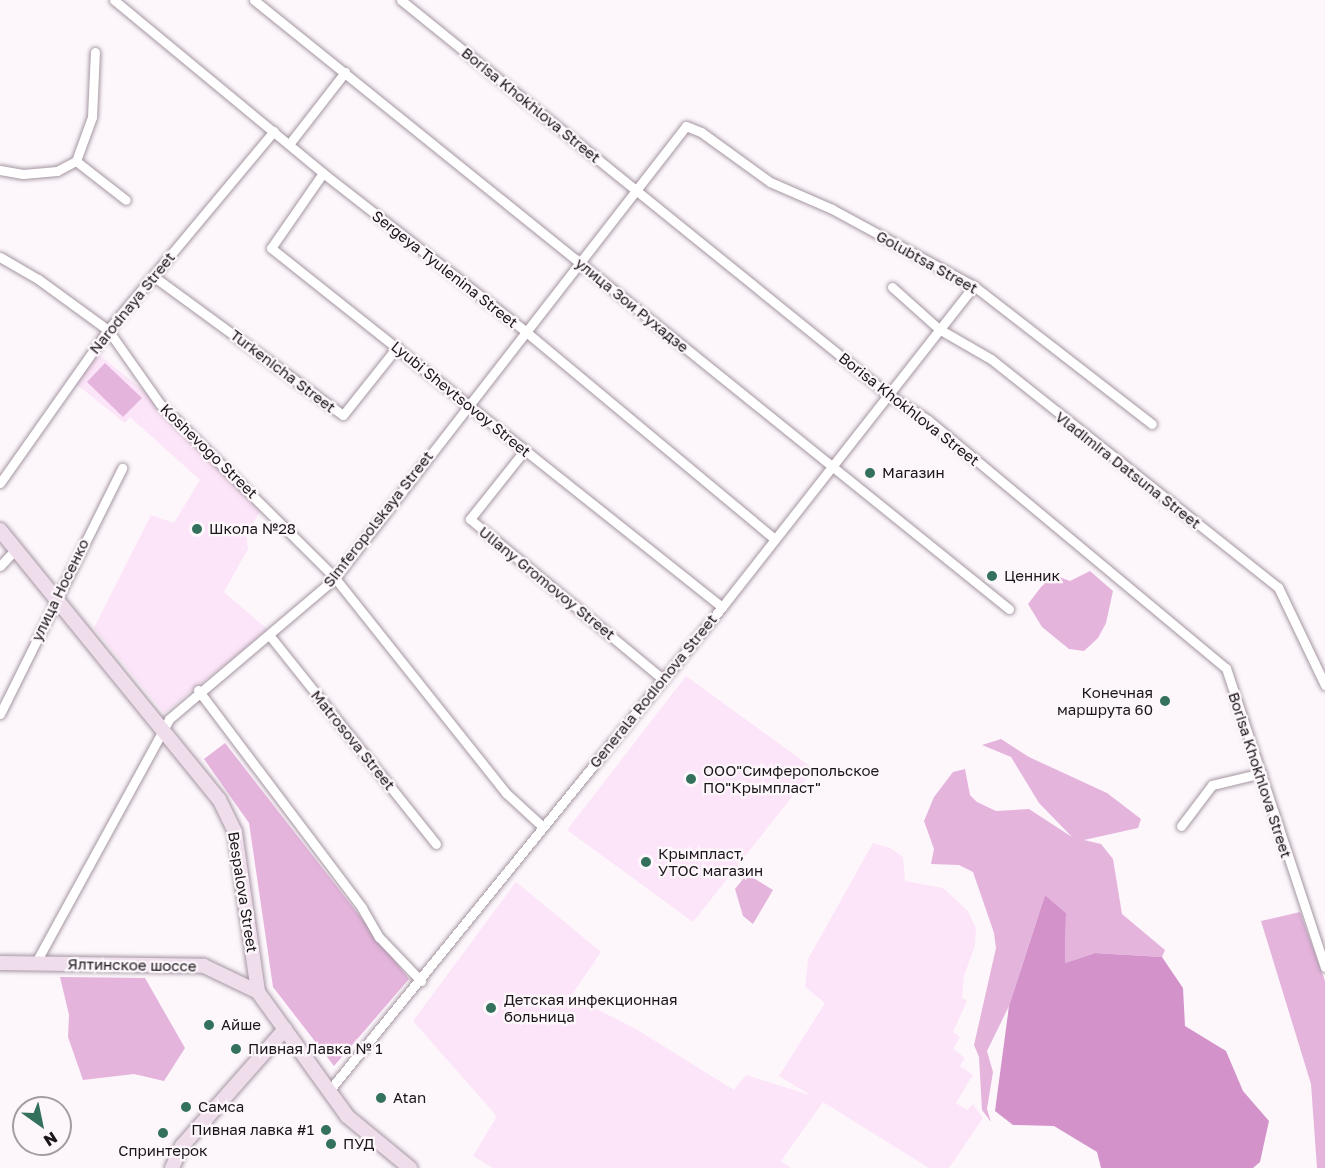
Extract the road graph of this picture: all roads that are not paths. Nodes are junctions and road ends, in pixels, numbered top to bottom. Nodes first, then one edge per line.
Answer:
1 (114, 0) edge
2 (254, 0) edge
3 (401, 0) edge
4 (95, 52) dead end
5 (345, 72) junction
6 (686, 126) joint
7 (274, 131) junction
8 (290, 143) junction
9 (76, 162) junction
10 (0, 170) edge
11 (323, 173) junction
12 (635, 189) junction
13 (126, 200) dead end
14 (0, 257) edge
15 (579, 262) junction
16 (153, 276) junction
17 (974, 286) junction
18 (892, 287) dead end
19 (939, 329) junction
20 (108, 330) junction
21 (525, 331) junction
22 (397, 347) junction
23 (889, 395) junction
24 (469, 404) junction
25 (1152, 424) dead end
26 (524, 451) junction
27 (832, 466) junction
28 (122, 468) dead end
29 (0, 483) edge
30 (0, 530) edge
31 (775, 539) junction
32 (16, 549) junction
33 (0, 566) edge
34 (335, 578) junction
35 (55, 597) junction
36 (722, 607) junction
37 (1009, 609) dead end
38 (270, 636) junction
39 (663, 679) junction
40 (1325, 685) edge
41 (198, 690) junction
42 (0, 714) edge
43 (164, 732) junction
44 (1262, 773) junction
45 (1181, 826) dead end
46 (543, 827) junction
47 (436, 844) dead end
48 (0, 963) edge
49 (35, 964) junction
50 (1325, 967) edge
51 (255, 970) junction
52 (235, 981) junction
53 (420, 981) junction
54 (258, 992) junction
55 (285, 1029) junction
56 (328, 1092) junction
57 (172, 1168) edge
58 (410, 1168) edge

1 - 7 street, Sergeya Tyulenina Street
2 - 5 street, улица Зои Рухадзе
3 - 12 street, Borisa Khokhlova Street
4 - 9 street
5 - 8 street
5 - 15 street, улица Зои Рухадзе
6 - 12 street, Simferopolskaya Street
6 - 17 street, Golubtsa Street
7 - 8 street, Sergeya Tyulenina Street
7 - 16 street, Narodnaya Street
8 - 11 street, Sergeya Tyulenina Street
9 - 10 street
9 - 13 street
11 - 21 street, Sergeya Tyulenina Street
11 - 22 street, Lyubi Shevtsovoy Street
12 - 15 street, Simferopolskaya Street
12 - 23 street, Borisa Khokhlova Street
14 - 20 street, Koshevogo Street
15 - 21 street, Simferopolskaya Street
15 - 27 street, улица Зои Рухадзе
16 - 20 street, Narodnaya Street
16 - 22 street, Turkenicha Street
17 - 19 street, Generala Rodionova Street
17 - 25 street, Golubtsa Street
18 - 19 street, Vladimira Datsuna Street
19 - 23 street, Generala Rodionova Street
19 - 40 street, Vladimira Datsuna Street
20 - 29 street, Narodnaya Street
20 - 34 street, Koshevogo Street
21 - 24 street, Simferopolskaya Street
21 - 31 street, Sergeya Tyulenina Street
22 - 24 street, Lyubi Shevtsovoy Street
23 - 27 street, Generala Rodionova Street
23 - 44 street, Borisa Khokhlova Street
24 - 26 street, Lyubi Shevtsovoy Street
24 - 34 street, Simferopolskaya Street
26 - 36 street, Lyubi Shevtsovoy Street
26 - 39 street, Uliany Gromovoy Street
27 - 31 street, Generala Rodionova Street
27 - 37 street, улица Зои Рухадзе
28 - 35 street, улица Носенко
30 - 32 main road, Bespalova Street
31 - 36 street, Generala Rodionova Street
32 - 33 street
32 - 35 main road, Bespalova Street
34 - 38 street, Simferopolskaya Street
34 - 46 street, Koshevogo Street
35 - 42 street, улица Носенко
35 - 43 main road, Bespalova Street
36 - 39 street, Generala Rodionova Street
38 - 41 street, Simferopolskaya Street
38 - 47 street, Matrosova Street
39 - 46 street, Generala Rodionova Street
41 - 43 street, Simferopolskaya Street
41 - 53 street
43 - 49 street, Simferopolskaya Street
43 - 51 main road, Bespalova Street
44 - 45 street
44 - 50 street, Borisa Khokhlova Street
46 - 53 street, Generala Rodionova Street
48 - 49 main road, Ялтинское шоссе
49 - 52 main road, Ялтинское шоссе
51 - 52 main road
51 - 54 main road, Bespalova Street
52 - 54 main road, Ялтинское шоссе
53 - 56 street, Generala Rodionova Street
54 - 55 main road, Bespalova Street
55 - 56 main road, Bespalova Street
55 - 57 main road
56 - 58 main road, Bespalova Street

